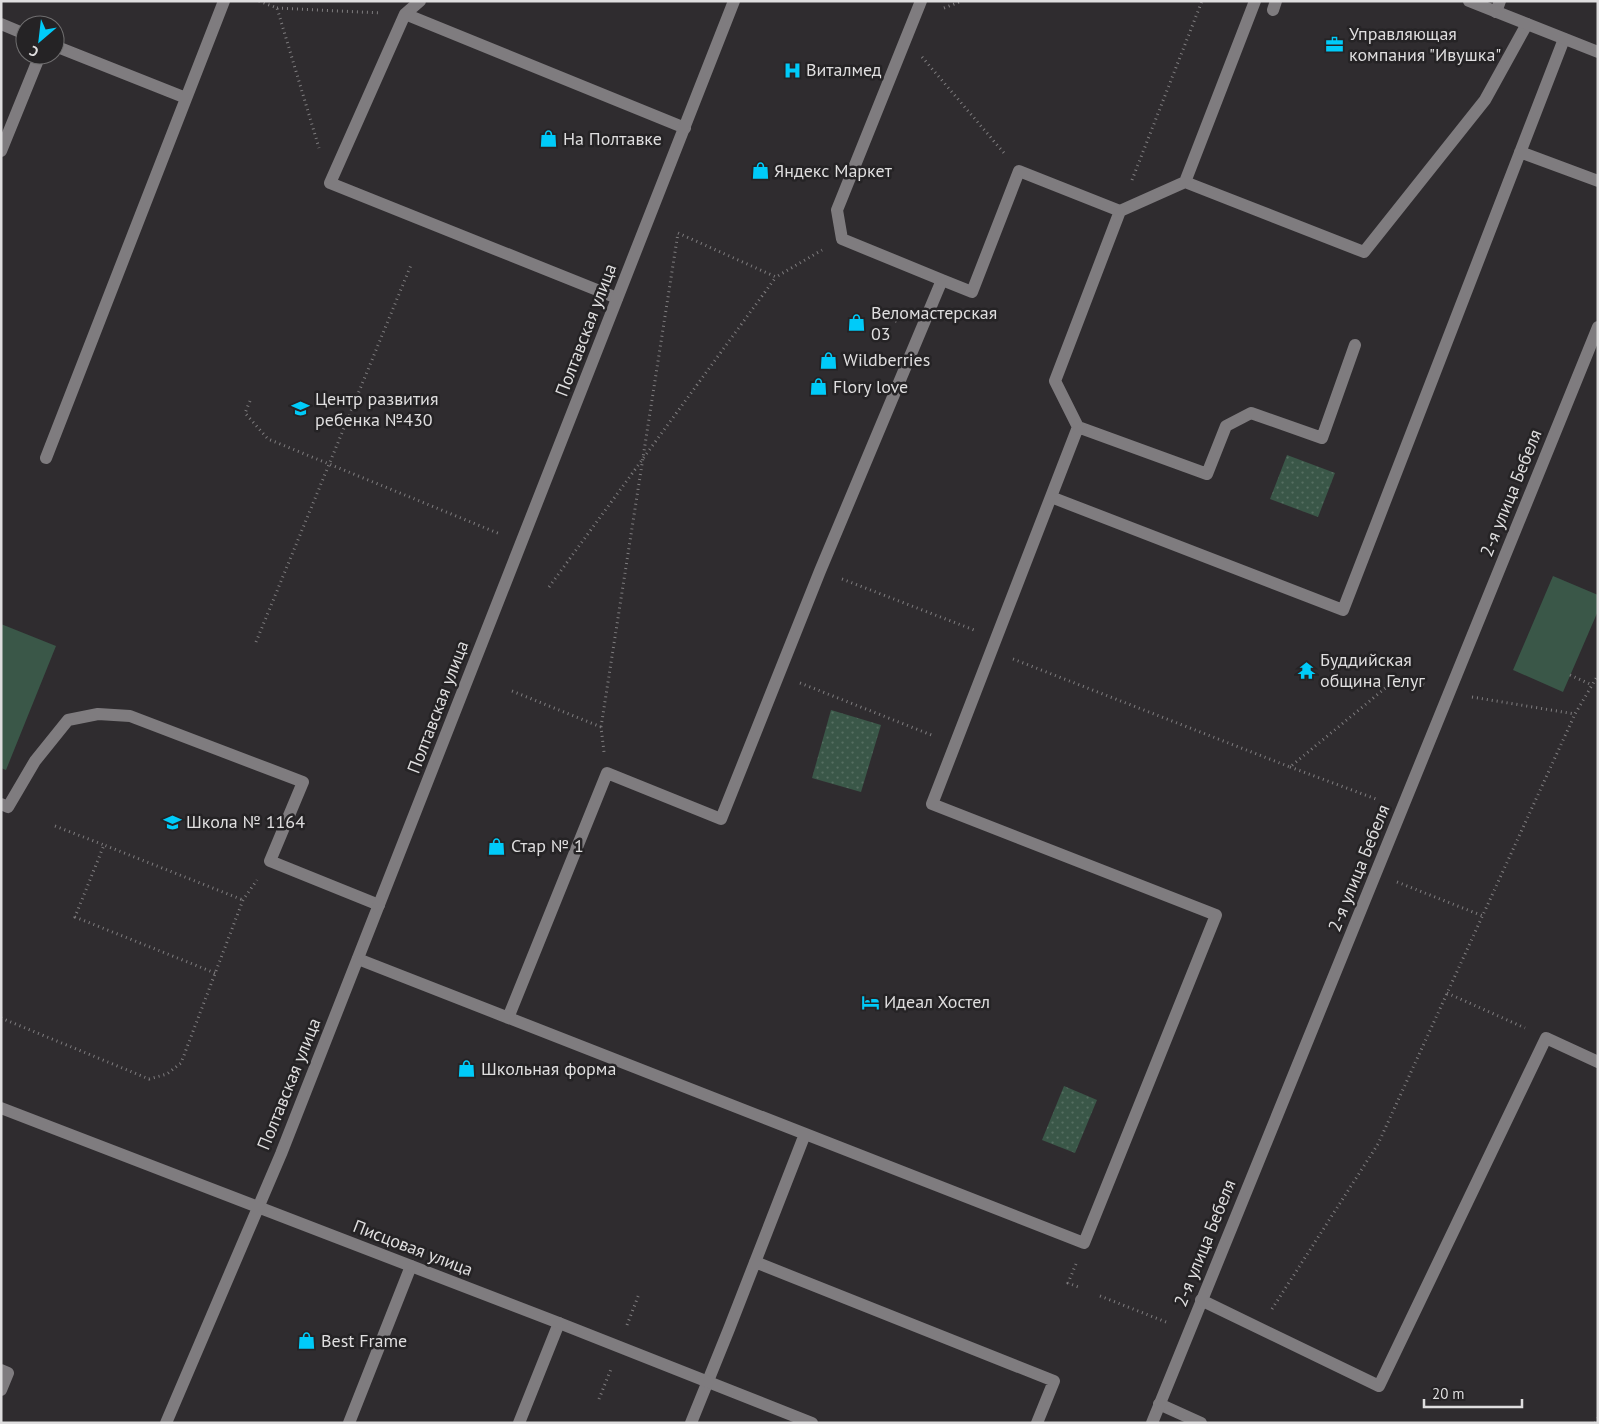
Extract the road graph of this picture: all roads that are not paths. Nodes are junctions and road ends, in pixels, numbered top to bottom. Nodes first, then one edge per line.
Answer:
1 (224, 1) edge
2 (420, 1) edge
3 (734, 1) edge
4 (921, 1) edge
5 (1255, 1) edge
6 (1469, 1) edge
7 (1498, 7) edge
8 (405, 14) junction
9 (1, 24) edge
10 (1527, 24) junction
11 (15, 30) edge
12 (1564, 39) junction
13 (65, 50) edge
14 (1598, 52) edge
15 (36, 65) edge
16 (186, 98) junction
17 (684, 128) junction
18 (1, 151) edge
19 (1520, 152) junction
20 (1598, 181) edge
21 (1185, 182) junction
22 (1120, 211) junction
23 (942, 280) junction
24 (617, 298) junction
25 (1598, 327) edge
26 (1355, 345) dead end
27 (1078, 427) junction
28 (46, 458) dead end
29 (1051, 497) junction
30 (1, 804) edge
31 (379, 904) junction
32 (358, 959) junction
33 (508, 1018) junction
34 (1598, 1062) edge
35 (1, 1108) edge
36 (804, 1134) junction
37 (258, 1206) junction
38 (755, 1262) junction
39 (411, 1266) junction
40 (1201, 1300) junction
41 (559, 1323) junction
42 (1, 1370) edge
43 (708, 1382) junction
44 (1, 1390) edge
45 (1159, 1404) junction
46 (166, 1423) edge
47 (349, 1423) edge
48 (519, 1423) edge
49 (691, 1423) edge
50 (812, 1423) edge
51 (1037, 1423) edge
52 (1152, 1423) edge
53 (1201, 1423) edge

1 - 16 street
2 - 8 street
3 - 17 street, Полтавская улица
4 - 23 street
5 - 21 street
6 - 7 street
7 - 10 street
8 - 17 street
8 - 24 street
9 - 11 street
10 - 12 street
10 - 21 street
12 - 14 street
12 - 19 street
13 - 16 street
15 - 18 street
16 - 28 street
17 - 24 street, Полтавская улица
19 - 20 street
19 - 29 street
21 - 22 street
22 - 23 street
22 - 27 street
23 - 33 street
24 - 31 street, Полтавская улица
25 - 40 street, 2-я улица Бебеля
26 - 27 street
27 - 29 street
29 - 36 street
30 - 31 street
31 - 32 street, Полтавская улица
32 - 33 street
32 - 37 street, Полтавская улица
33 - 36 street
34 - 40 street
35 - 37 street, Писцовая улица
36 - 38 street
37 - 39 street, Писцовая улица
37 - 46 street, Полтавская улица
38 - 43 street
38 - 51 street
39 - 41 street, Писцовая улица
39 - 47 street
40 - 45 street, 2-я улица Бебеля
41 - 43 street, Писцовая улица
41 - 48 street
42 - 44 street
43 - 49 street
43 - 50 street, Писцовая улица
45 - 52 street, 2-я улица Бебеля
45 - 53 street

